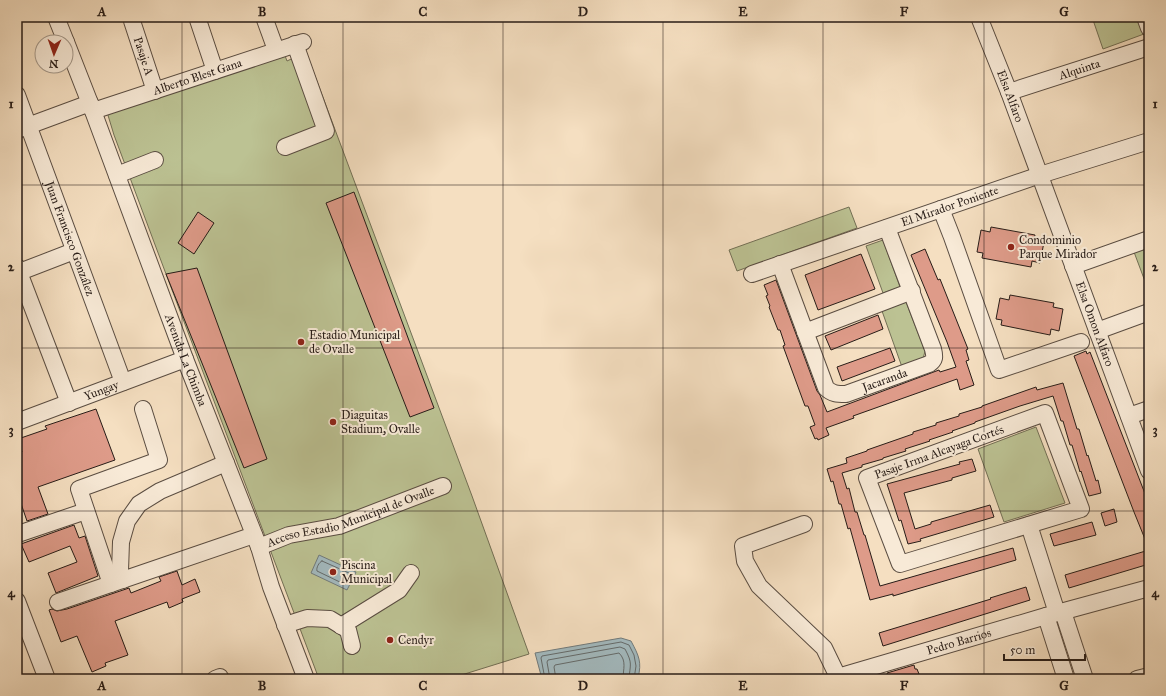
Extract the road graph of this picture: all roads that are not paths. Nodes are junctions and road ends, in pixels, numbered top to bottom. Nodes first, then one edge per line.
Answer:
1 (56, 17) edge
2 (196, 17) edge
3 (264, 17) edge
4 (978, 17) edge
5 (1145, 17) edge
6 (132, 20) dead end
7 (1149, 28) edge
8 (63, 34) edge
9 (1149, 47) edge
10 (276, 50) junction
11 (74, 63) edge
12 (215, 71) junction
13 (155, 91) junction
14 (1009, 92) junction
15 (17, 95) edge
16 (91, 107) junction
17 (23, 128) edge
18 (1149, 141) edge
19 (285, 147) dead end
20 (155, 160) dead end
21 (117, 175) junction
22 (1040, 175) junction
23 (941, 209) junction
24 (887, 228) junction
25 (1149, 239) edge
26 (74, 251) junction
27 (780, 264) junction
28 (1074, 266) junction
29 (18, 270) edge
30 (752, 274) dead end
31 (912, 291) junction
32 (1149, 312) edge
33 (1097, 331) junction
34 (805, 332) junction
35 (1081, 342) dead end
36 (185, 359) junction
37 (123, 382) junction
38 (69, 403) junction
39 (143, 409) dead end
40 (1149, 409) edge
41 (1129, 416) junction
42 (17, 422) edge
43 (226, 463) junction
44 (1149, 471) edge
45 (443, 486) dead end
46 (86, 511) junction
47 (804, 524) dead end
48 (1029, 525) junction
49 (18, 534) edge
50 (257, 541) junction
51 (412, 574) dead end
52 (117, 582) junction
53 (1149, 588) edge
54 (17, 601) edge
55 (58, 602) dead end
56 (1055, 614) junction
57 (285, 625) junction
58 (341, 626) junction
59 (22, 629) edge
60 (352, 646) dead end
61 (1149, 676) edge
62 (839, 678) edge
63 (47, 679) edge
64 (306, 679) edge
65 (1066, 679) edge
66 (1084, 679) edge
67 (1137, 679) edge

1 - 8 street, Avenida La Chimba
2 - 12 street
3 - 10 street
4 - 14 street, Elsa Alfaro
5 - 7 street
6 - 13 street, Pasaje A
9 - 14 street, Alquinta
10 - 12 street, Alberto Blest Gana
10 - 19 street, Alberto Blest Gana
11 - 16 street, Avenida La Chimba
12 - 13 street, Alberto Blest Gana
13 - 16 street, Alberto Blest Gana
14 - 22 street, Elsa Alfaro
15 - 17 street, Juan Francisco González
16 - 17 street, Alberto Blest Gana
16 - 21 street, Avenida La Chimba
17 - 26 street, Juan Francisco González
18 - 22 street, El Mirador Poniente
20 - 21 street
21 - 36 street, Avenida La Chimba
22 - 23 street, El Mirador Poniente
22 - 28 street, Elsa Omon Alfaro
23 - 24 street, El Mirador Poniente
23 - 35 street
24 - 27 street, El Mirador Poniente
24 - 31 street, Jacaranda
25 - 28 street
26 - 29 street
26 - 37 street, Juan Francisco González
27 - 30 street, El Mirador Poniente
27 - 34 street, Jacaranda
28 - 33 street, Elsa Omon Alfaro
29 - 38 street
31 - 34 street
31 - 34 street, Jacaranda
32 - 33 street
33 - 41 street, Elsa Omon Alfaro
36 - 37 street, Yungay
36 - 43 street, Avenida La Chimba
37 - 38 street, Yungay
38 - 42 street, Yungay
39 - 46 street
40 - 41 street
41 - 44 street, Elsa Omon Alfaro
43 - 50 street, Avenida La Chimba
43 - 52 street
45 - 50 street, Acceso Estadio Municipal de Ovalle
46 - 49 street
46 - 52 street
47 - 62 street
48 - 48 street, Pasaje Irma Alcayaga Cortés
48 - 56 street
50 - 52 street, Acceso Estadio Municipal de Ovalle
50 - 57 street, Avenida La Chimba
51 - 58 street
52 - 55 street, Acceso Estadio Municipal de Ovalle
53 - 56 street, Pedro Barrios
54 - 59 street
56 - 62 street, Pedro Barrios
56 - 65 street
56 - 66 street
57 - 58 street
57 - 64 street, Avenida La Chimba
58 - 60 street
59 - 63 street
61 - 67 street

